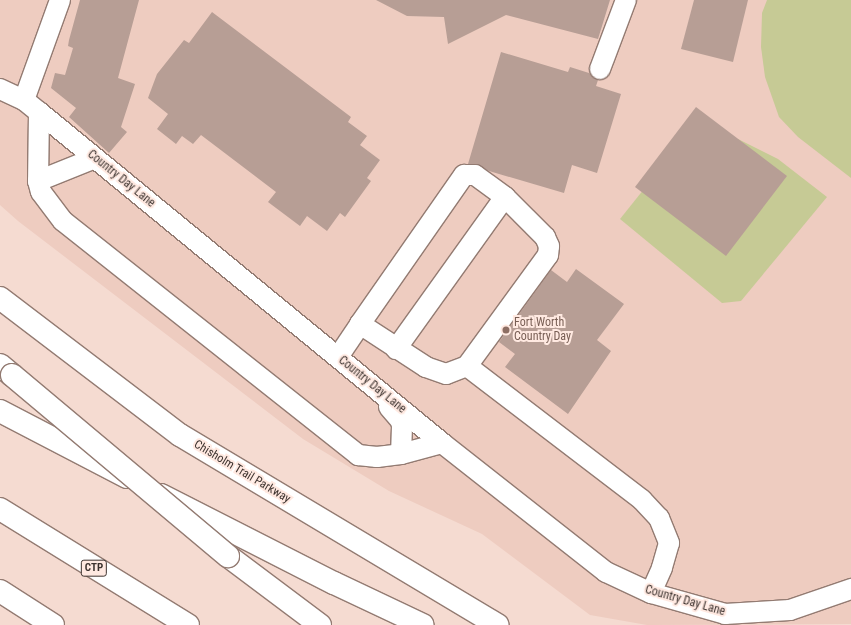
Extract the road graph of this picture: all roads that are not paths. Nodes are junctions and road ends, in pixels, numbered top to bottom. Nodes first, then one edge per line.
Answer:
1 (60, 0) edge
2 (626, 0) edge
3 (600, 70) dead end
4 (0, 89) edge
5 (32, 106) junction
6 (95, 158) junction
7 (38, 181) junction
8 (505, 197) junction
9 (0, 298) edge
10 (360, 324) junction
11 (396, 349) junction
12 (338, 357) junction
13 (467, 366) junction
14 (6, 370) edge
15 (376, 389) junction
16 (0, 411) edge
17 (442, 443) junction
18 (401, 454) junction
19 (0, 509) edge
20 (851, 589) edge
21 (0, 591) edge
22 (651, 593) junction
23 (53, 625) edge
24 (188, 625) edge
25 (320, 625) edge
26 (424, 625) edge
27 (497, 625) edge

1 - 5 street
2 - 3 street
4 - 5 street, Country Day Lane
5 - 6 street, Country Day Lane
5 - 7 street
6 - 7 street
6 - 12 street, Country Day Lane
7 - 18 street
8 - 10 street
8 - 11 street
8 - 13 street
9 - 27 main road, Chisholm Trail Parkway
10 - 11 street
10 - 12 street
11 - 13 street
12 - 15 street, Country Day Lane
13 - 22 street
14 - 25 main road, bridge
15 - 17 street, Country Day Lane
15 - 18 street
16 - 26 main road
17 - 18 street
17 - 22 street, Country Day Lane
19 - 24 main road, CTP
20 - 22 street, Country Day Lane
21 - 23 main road

